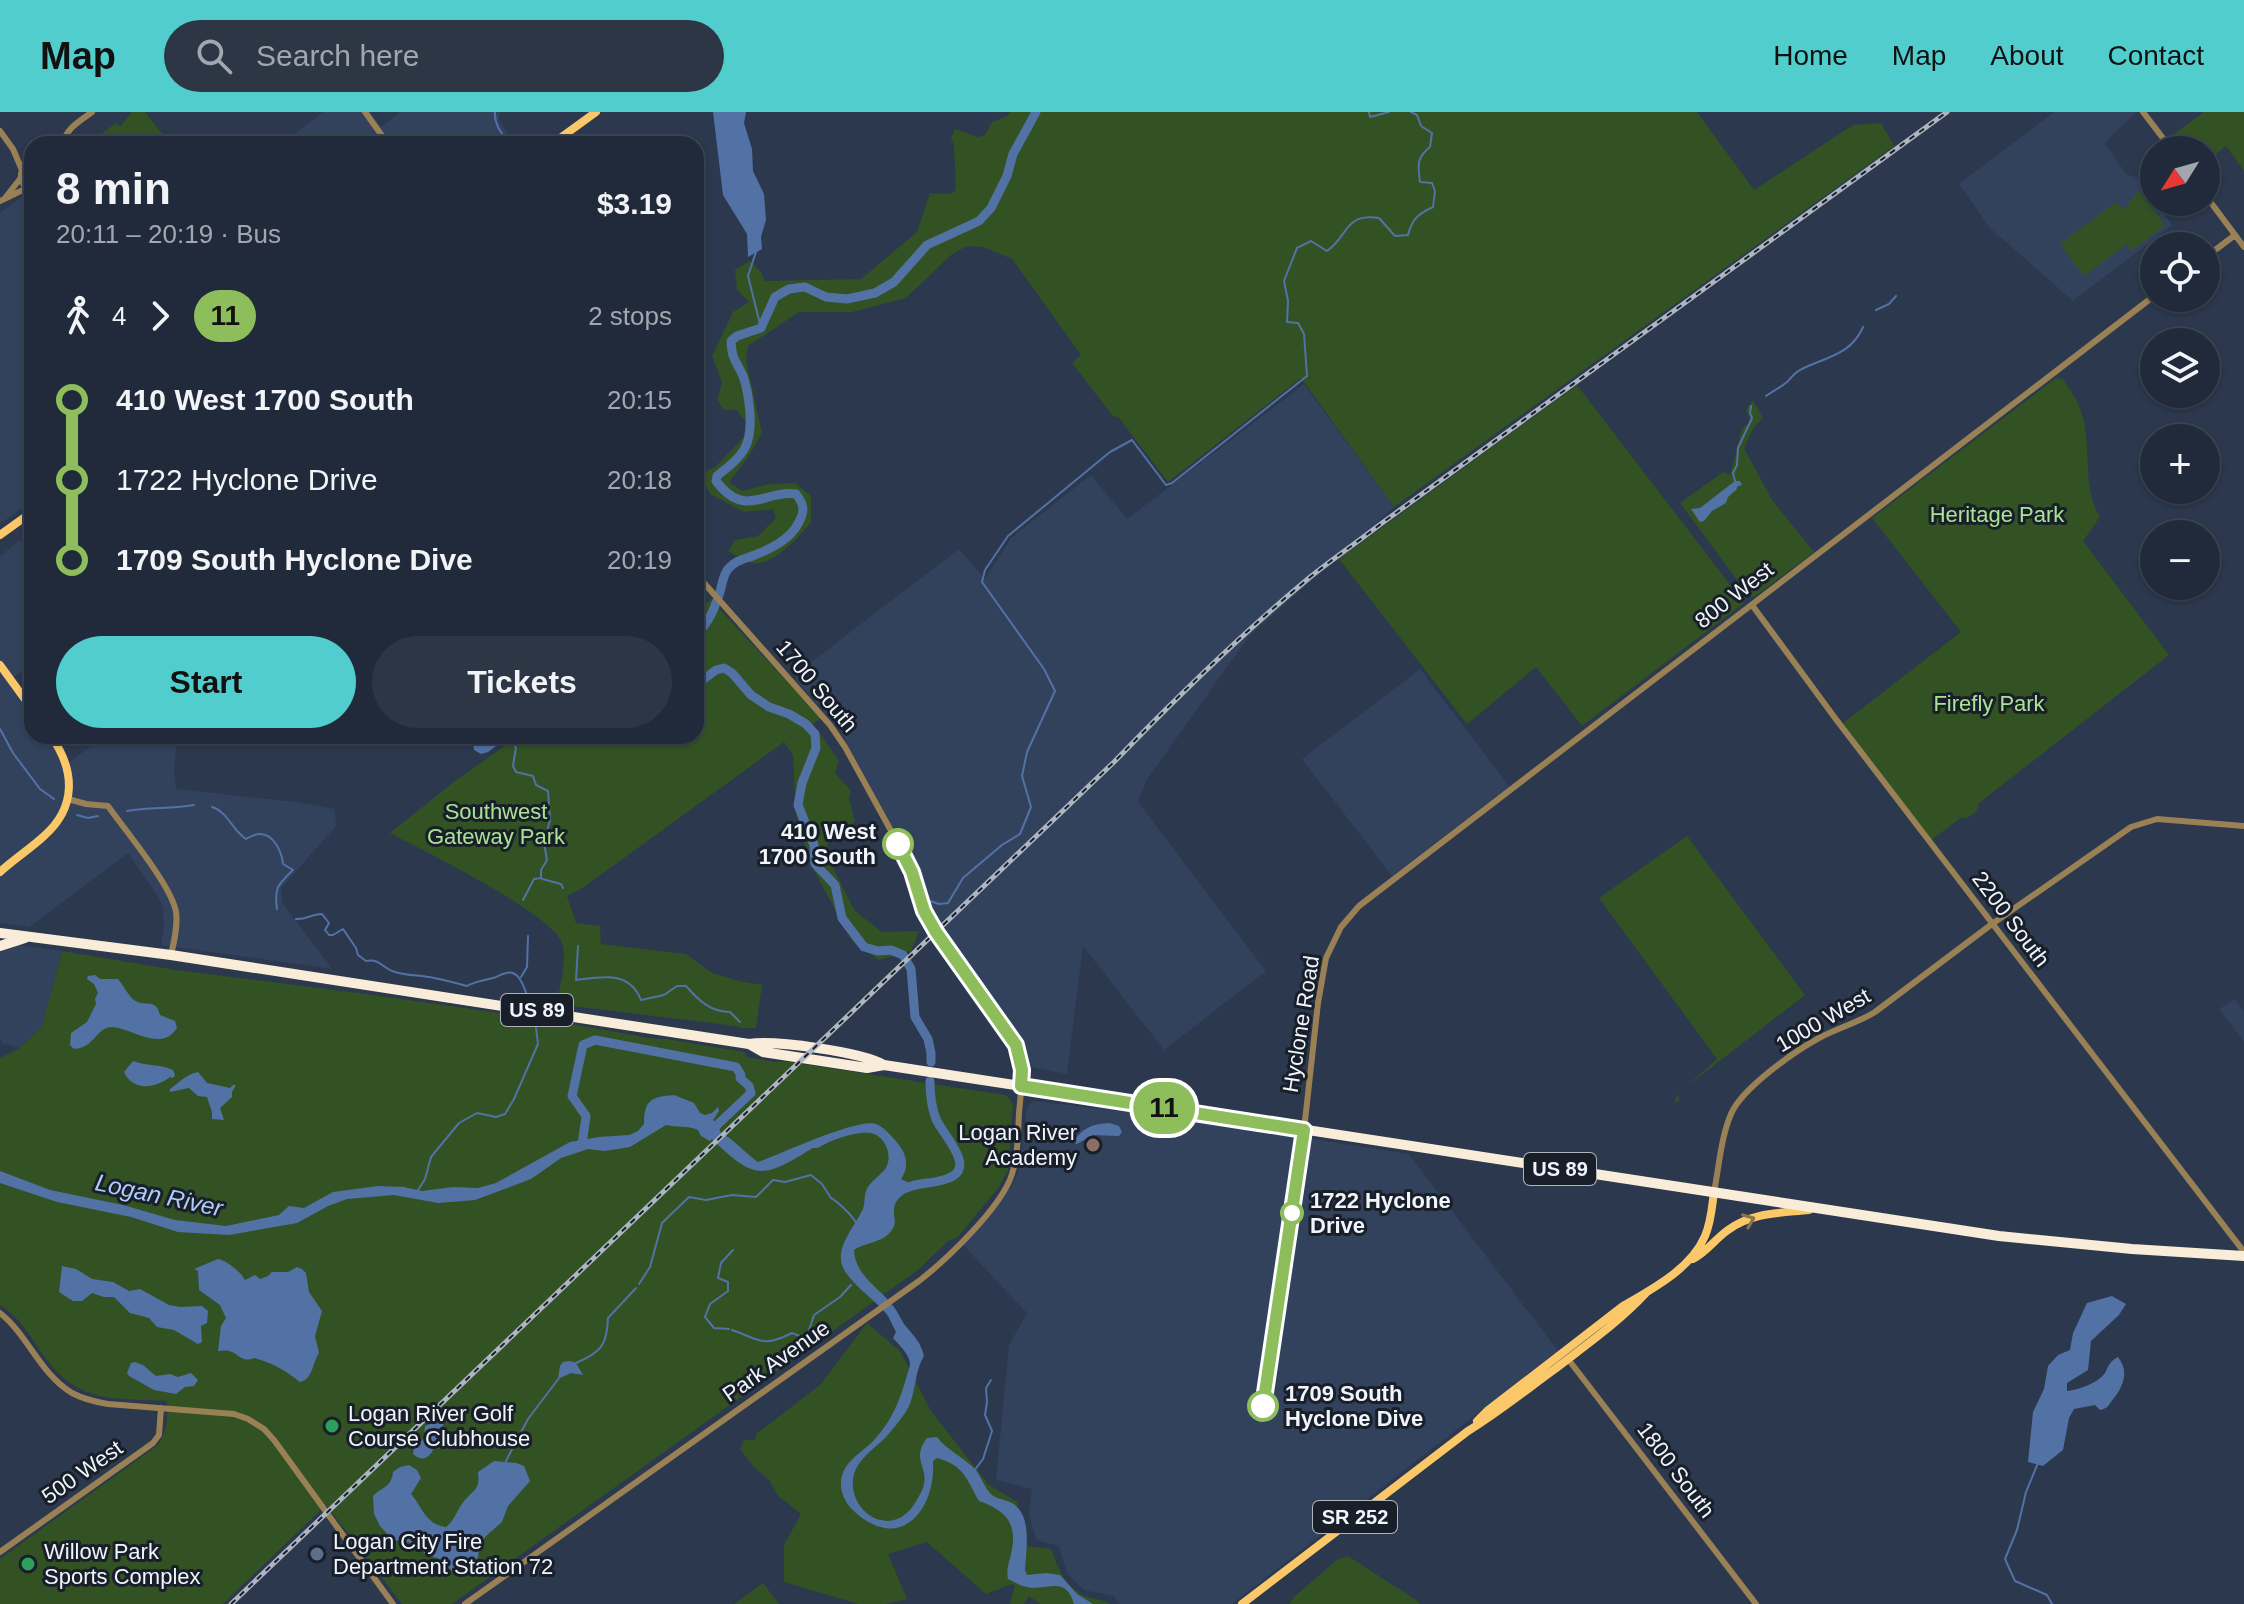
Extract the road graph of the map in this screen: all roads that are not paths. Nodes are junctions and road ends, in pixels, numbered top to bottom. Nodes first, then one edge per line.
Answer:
1 (92, 112) edge
2 (365, 112) edge
3 (596, 112) edge
4 (2143, 112) edge
5 (0, 131) edge
6 (64, 136) edge
7 (382, 136) edge
8 (563, 136) edge
9 (2161, 136) edge
10 (13, 149) junction
11 (24, 158) edge
12 (22, 170) joint
13 (21, 178) junction
14 (24, 182) edge
15 (24, 191) edge
16 (2, 199) edge
17 (2220, 215) edge
18 (2235, 235) junction
19 (2220, 246) edge
20 (2244, 247) edge
21 (2140, 307) edge
22 (24, 518) edge
23 (0, 535) edge
24 (704, 583) edge
25 (1752, 605) junction
26 (0, 665) edge
27 (24, 698) edge
28 (57, 744) edge
29 (68, 799) junction
30 (2244, 826) edge
31 (0, 872) edge
32 (1992, 924) junction
33 (1341, 927) joint
34 (0, 933) edge
35 (30, 936) junction
36 (0, 946) edge
37 (171, 955) junction
38 (1021, 1086) junction
39 (1304, 1130) junction
40 (1714, 1192) junction
41 (1821, 1209) junction
42 (2244, 1254) edge
43 (1689, 1261) junction
44 (1646, 1293) junction
45 (0, 1313) edge
46 (1566, 1355) junction
47 (161, 1408) junction
48 (1468, 1431) junction
49 (0, 1552) edge
50 (393, 1604) edge
51 (465, 1604) edge
52 (1242, 1604) edge
53 (1756, 1604) edge

1 - 6 street
2 - 7 street
3 - 8 main road
4 - 9 street
5 - 10 street
10 - 11 street
10 - 12 street
12 - 13 street
13 - 14 street
13 - 16 street
15 - 16 street
17 - 18 street
18 - 19 street
18 - 20 street
21 - 25 street, 800 West
22 - 23 main road
24 - 38 street, 1700 South
25 - 32 street, 2200 South
25 - 33 street, 800 West
26 - 27 main road
28 - 29 main road
29 - 31 main road
29 - 37 street
30 - 32 street, 1000 West
32 - 40 street, 1000 West
32 - 42 street, 2200 South
33 - 39 street, Hyclone Road
34 - 35 highway, US 89
35 - 36 highway
35 - 37 highway, US 89
37 - 38 highway, US 89
38 - 39 highway, US 89
38 - 51 street, Park Avenue
39 - 40 highway, US 89
40 - 41 highway, US 89
40 - 43 main road, 1000 West / SR 252
41 - 42 highway, US 89
43 -> 41 main road
43 - 44 main road, 1000 West / SR 252
44 - 46 main road, 1000 West / SR 252
44 - 46 main road, 1000 West / SR 252
45 - 47 street
46 - 48 main road, 1000 West / SR 252
46 - 48 main road, 1000 West / SR 252
46 - 53 street, 1800 South
47 - 49 street, 500 West
47 - 50 street
48 - 52 main road, 1000 West / SR 252

